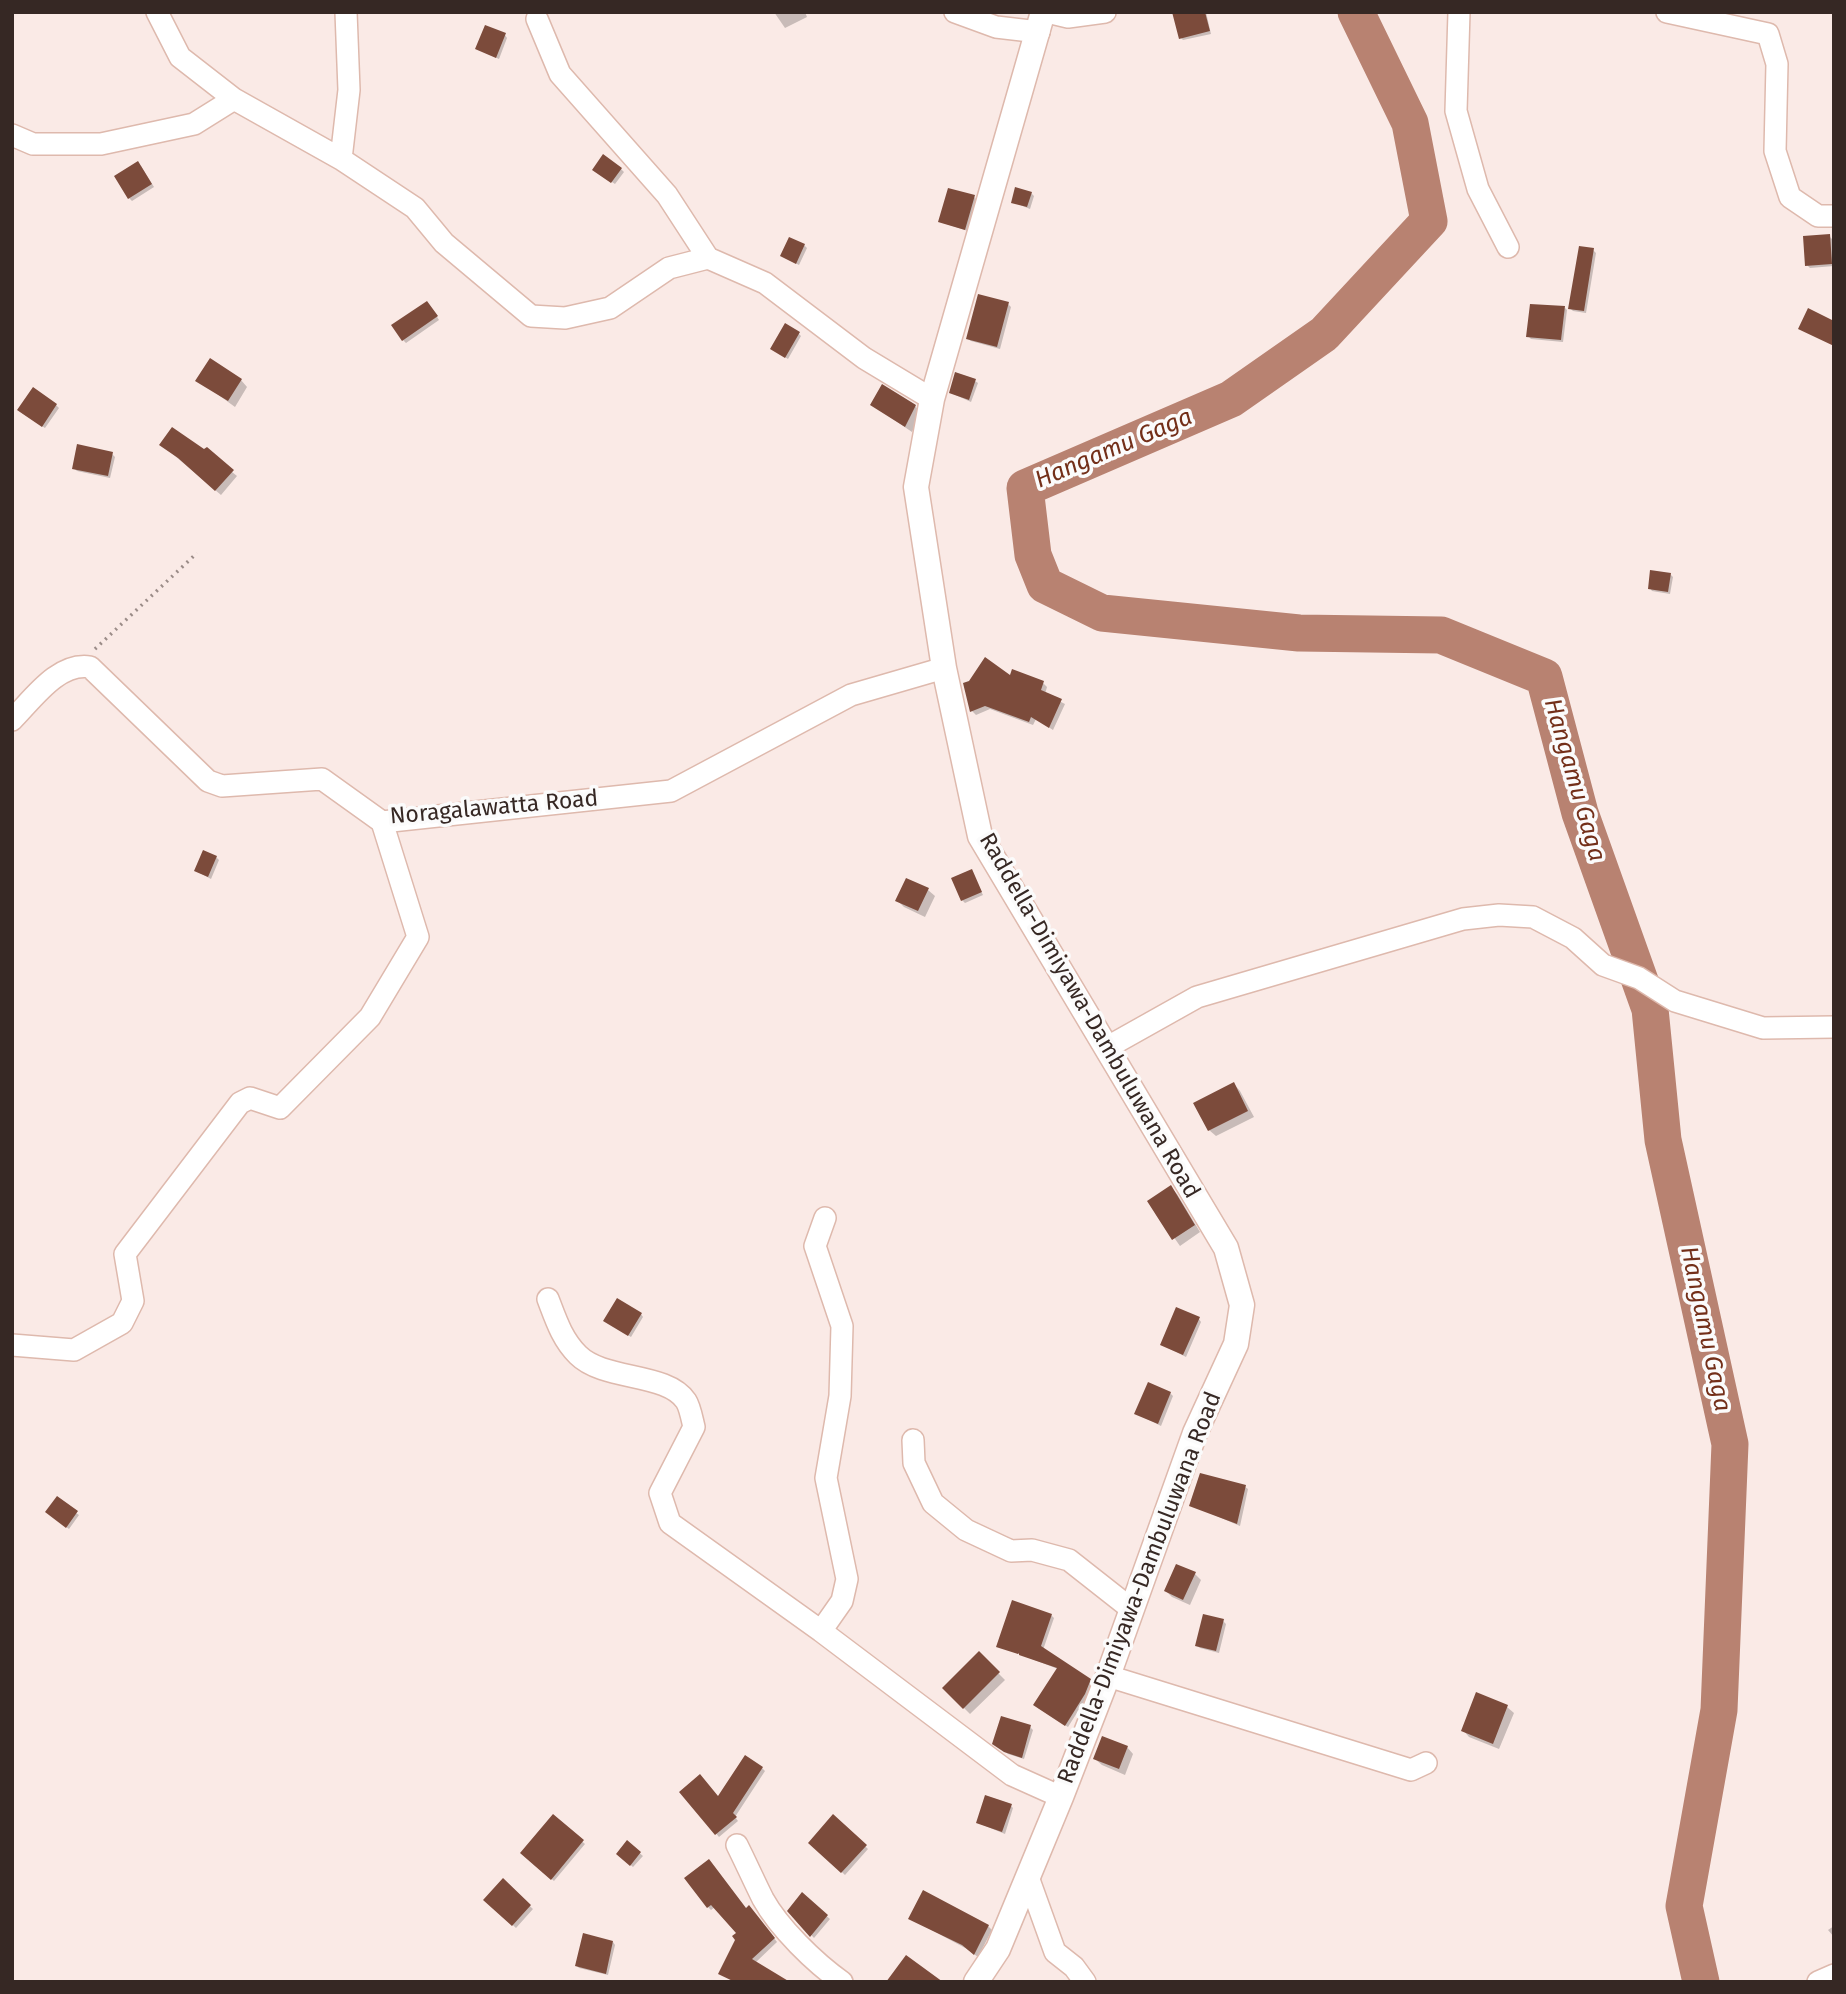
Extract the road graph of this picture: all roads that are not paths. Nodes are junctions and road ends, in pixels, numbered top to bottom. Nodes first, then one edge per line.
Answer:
1 (158, 12) edge
2 (346, 12) edge
3 (955, 12) edge
4 (1105, 12) edge
5 (1460, 12) edge
6 (1667, 12) edge
7 (537, 19) dead end
8 (1043, 19) edge
9 (233, 99) junction
10 (12, 135) edge
11 (341, 159) junction
12 (1834, 216) edge
13 (1507, 247) dead end
14 (708, 258) junction
15 (932, 399) junction
16 (944, 668) junction
17 (12, 720) edge
18 (382, 822) junction
19 (1834, 1027) edge
20 (1106, 1048) junction
21 (825, 1218) dead end
22 (548, 1299) dead end
23 (12, 1345) edge
24 (913, 1440) dead end
25 (1130, 1608) junction
26 (821, 1632) junction
27 (1108, 1676) junction
28 (1426, 1763) dead end
29 (1061, 1797) junction
30 (737, 1845) dead end
31 (1028, 1877) junction
32 (1834, 1975) edge
33 (842, 1982) edge
34 (976, 1982) edge
35 (1084, 1982) edge
36 (1818, 1982) edge

1 - 9 street
2 - 11 street
3 - 8 street
4 - 8 street
5 - 13 street
6 - 12 street
7 - 14 street
8 - 15 street, Raddella-Dimiyawa-Dambuluwana Road
9 - 10 street
9 - 11 street
11 - 14 street
14 - 15 street
15 - 16 street, Raddella-Dimiyawa-Dambuluwana Road
16 - 18 street, Noragalawatta Road
16 - 20 street, Raddella-Dimiyawa-Dambuluwana Road
17 - 18 street, Noragalawatta Road
18 - 23 street
19 - 20 street
20 - 25 street, Raddella-Dimiyawa-Dambuluwana Road
21 - 26 street
22 - 26 street
24 - 25 street
25 - 27 street, Raddella-Dimiyawa-Dambuluwana Road
26 - 29 street
27 - 28 street
27 - 29 street, Raddella-Dimiyawa-Dambuluwana Road
29 - 31 street, Raddella-Dimiyawa-Dambuluwana Road
30 - 33 street
31 - 34 street, Raddella-Dimiyawa-Dambuluwana Road
31 - 35 street
32 - 36 street

